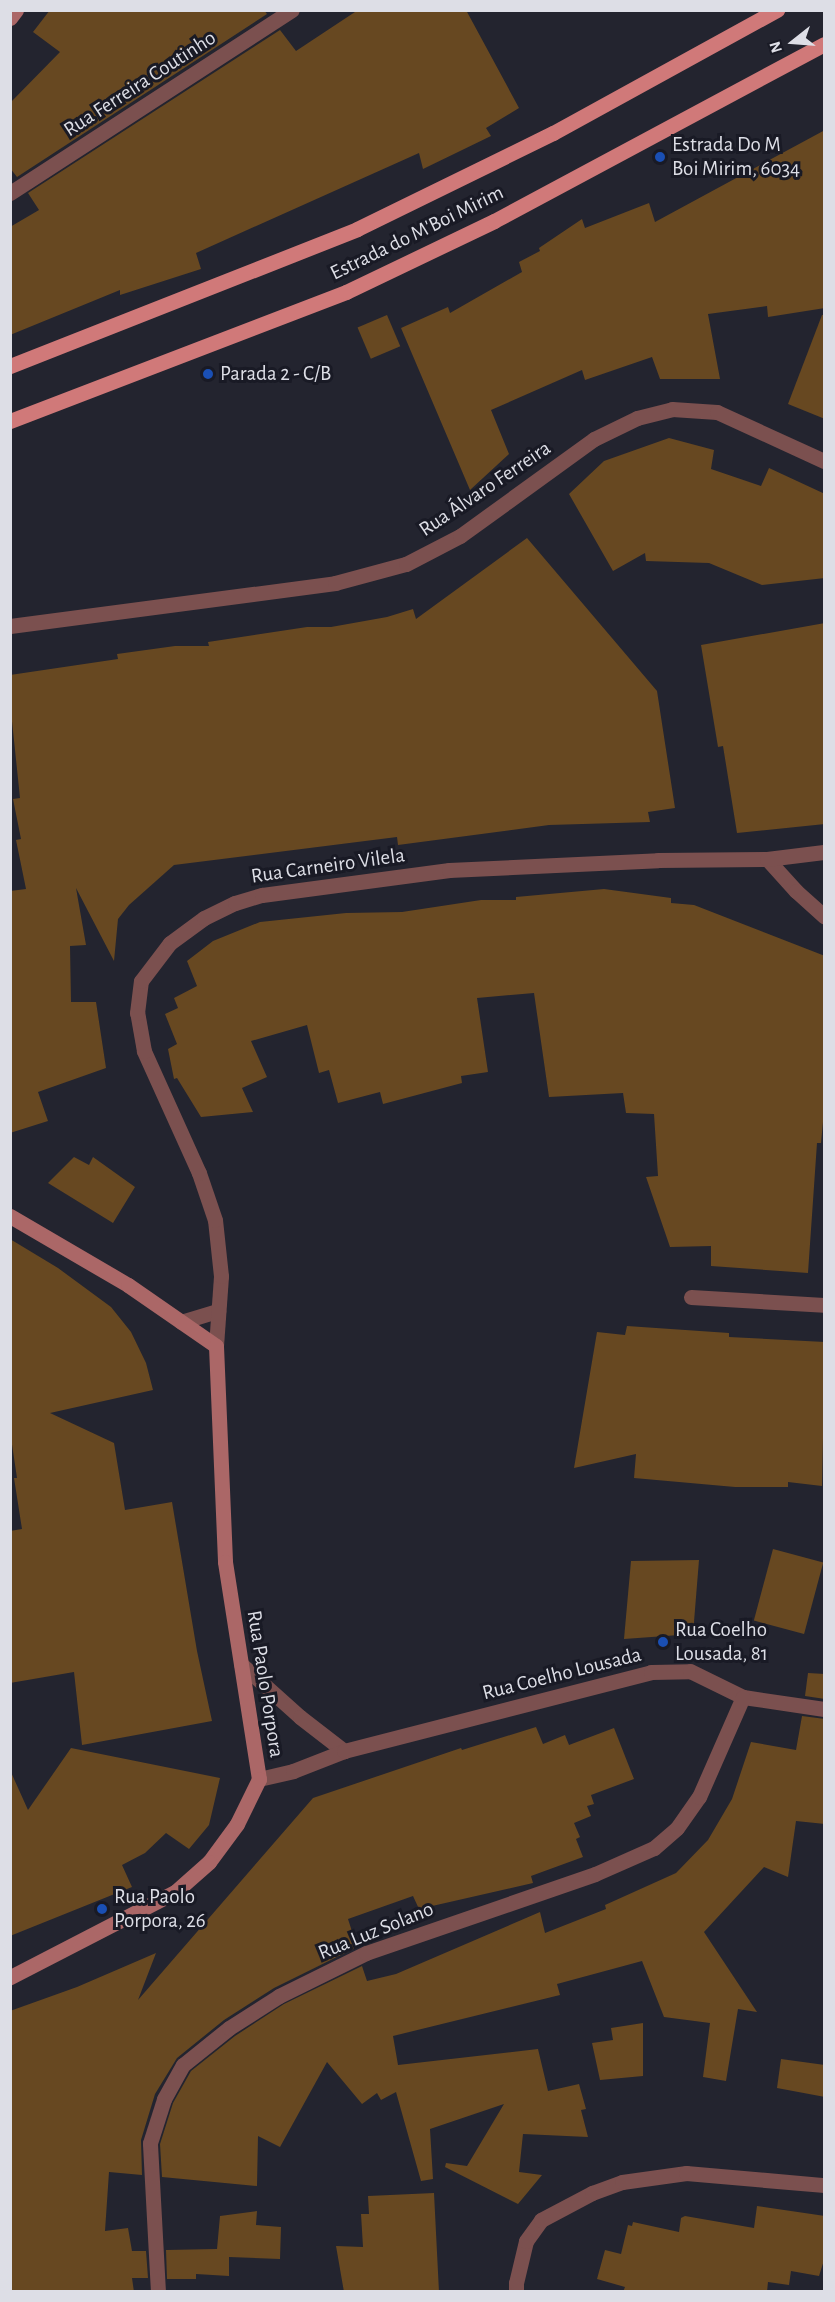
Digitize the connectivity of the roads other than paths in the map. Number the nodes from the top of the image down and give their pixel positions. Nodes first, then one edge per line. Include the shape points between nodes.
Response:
1 (16, 10) edge
2 (292, 10) edge
3 (777, 10) edge
4 (10, 18) edge
5 (825, 44) edge
6 (10, 192) edge
7 (10, 366) edge
8 (10, 421) edge
9 (825, 461) edge
10 (10, 626) edge
11 (825, 852) edge
12 (767, 859) junction
13 (825, 916) edge
14 (10, 1216) edge
15 (691, 1297) dead end
16 (825, 1305) edge
17 (218, 1311) junction
18 (181, 1322) junction
19 (216, 1346) junction
20 (241, 1665) junction
21 (743, 1696) junction
22 (825, 1709) edge
23 (344, 1751) junction
24 (259, 1779) junction
25 (10, 1977) edge
26 (825, 2185) edge
27 (158, 2292) edge
28 (516, 2292) edge

1 - 4 street
2 - 6 street, Rua Ferreira Coutinho
3 - 7 main road, Estrada do M'Boi Mirim via 553,134 357,229
5 - 8 main road, Estrada do M'Boi Mirim via 494,221 346,292
9 - 10 street, Rua Álvaro Ferreira via 717,412 672,409 637,418 594,440 460,536 406,564 335,583
11 - 12 street, Rua Carneiro Vilela
12 - 13 street
12 - 17 street, Rua Carneiro Vilela via 449,870 262,895 204,918 170,943 141,981 137,1013 144,1051 199,1173 215,1220 221,1276
14 - 18 street via 128,1285
15 - 16 street
17 - 18 street
17 - 19 street, Rua Carneiro Vilela
18 - 19 street
19 - 20 street, Rua Paolo Porpora via 225,1562
20 - 23 street
20 - 24 street, Rua Paolo Porpora
21 - 22 street, Rua Coelho Lousada
21 - 23 street, Rua Coelho Lousada via 690,1671 651,1672
21 - 27 street, Rua Luz Solano via 699,1797 677,1828 654,1848 595,1874 366,1953 269,2003 229,2028 183,2066 164,2099 150,2143
23 - 24 street, Rua Coelho Lousada via 293,1771
24 - 25 street, Rua Paolo Porpora via 237,1824 209,1862 175,1892
26 - 28 street via 686,2173 622,2182 542,2220 526,2241

